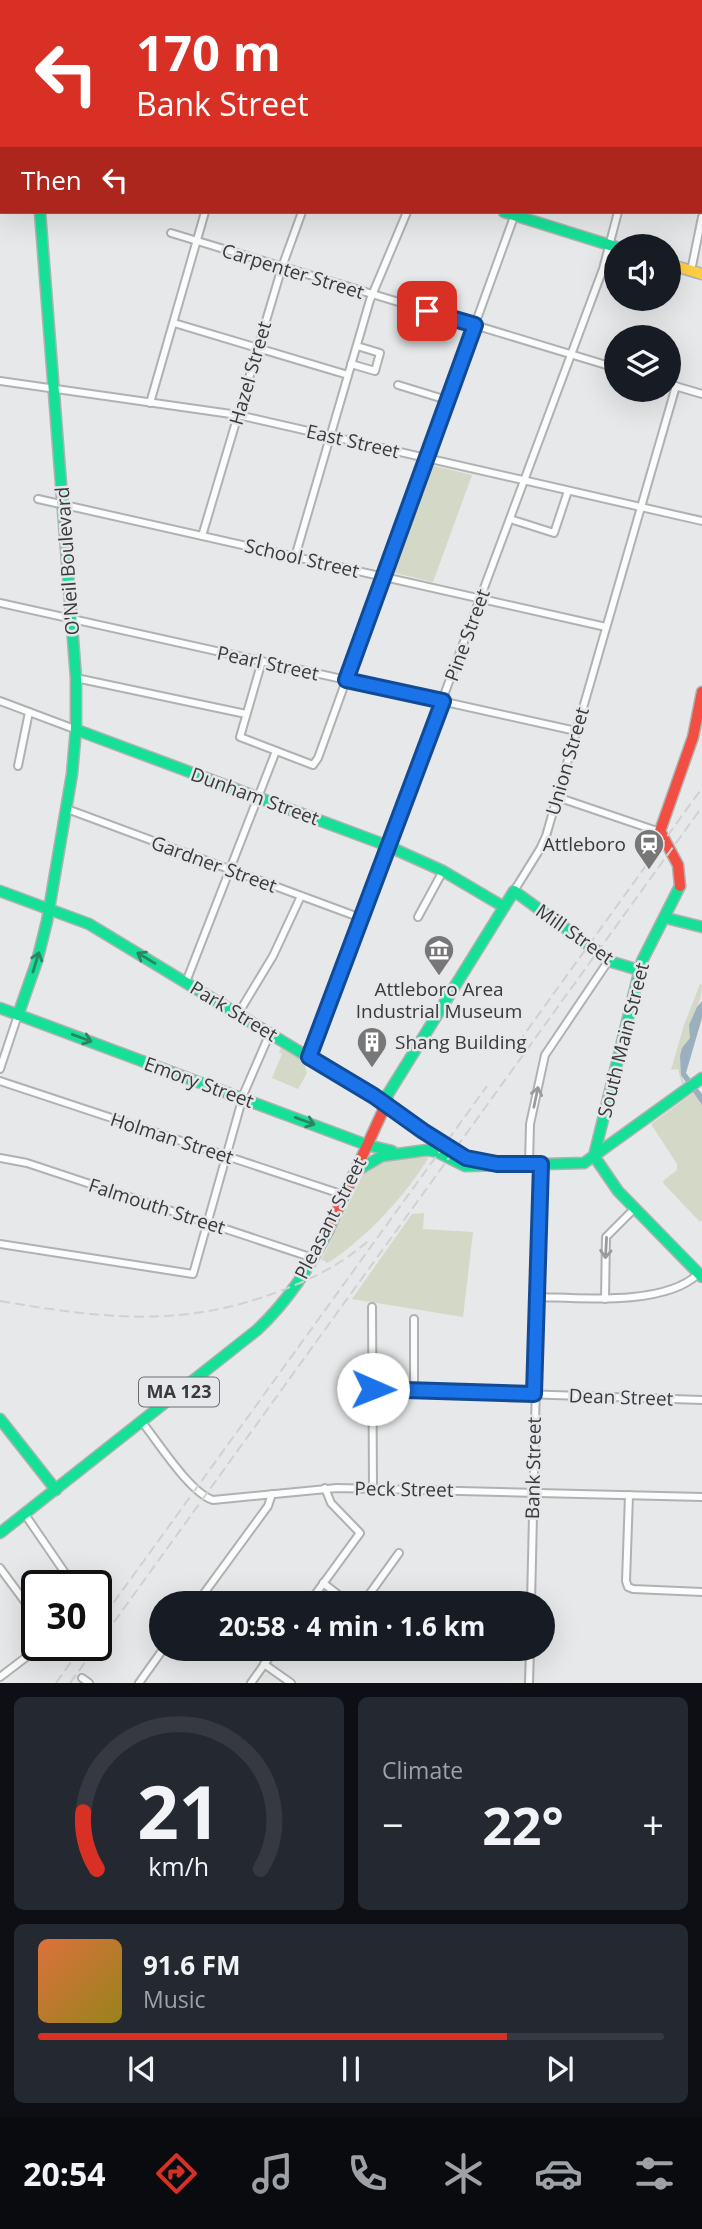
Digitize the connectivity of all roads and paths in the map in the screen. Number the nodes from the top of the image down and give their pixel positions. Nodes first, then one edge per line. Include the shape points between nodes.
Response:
1 (40, 214) edge
2 (204, 214) edge
3 (301, 214) edge
4 (406, 214) edge
5 (511, 214) edge
6 (514, 214) edge
7 (618, 214) edge
8 (702, 217) edge
9 (171, 233) dead end
10 (615, 234) edge
11 (197, 242) junction
12 (604, 244) edge
13 (282, 267) junction
14 (604, 270) edge
15 (696, 273) edge
16 (372, 294) junction
17 (174, 323) junction
18 (475, 325) junction
19 (356, 346) junction
20 (258, 348) junction
21 (571, 355) junction
22 (351, 364) junction
23 (604, 365) edge
24 (348, 375) junction
25 (0, 381) edge
26 (398, 385) dead end
27 (681, 388) edge
28 (53, 390) junction
29 (702, 394) edge
30 (447, 400) junction
31 (671, 402) edge
32 (150, 403) junction
33 (238, 415) junction
34 (330, 436) junction
35 (426, 459) junction
36 (524, 481) junction
37 (568, 491) junction
38 (38, 499) dead end
39 (62, 504) junction
40 (641, 507) junction
41 (510, 519) junction
42 (702, 521) edge
43 (202, 536) junction
44 (295, 557) junction
45 (383, 577) junction
46 (481, 599) junction
47 (0, 603) edge
48 (71, 619) junction
49 (606, 627) junction
50 (262, 662) junction
51 (76, 678) junction
52 (346, 680) junction
53 (702, 692) edge
54 (0, 701) edge
55 (443, 701) junction
56 (29, 712) junction
57 (246, 715) junction
58 (77, 730) junction
59 (576, 731) junction
60 (276, 751) junction
61 (18, 766) dead end
62 (258, 797) junction
63 (557, 797) junction
64 (67, 809) junction
65 (660, 832) junction
66 (388, 846) junction
67 (230, 870) junction
68 (443, 871) junction
69 (0, 891) edge
70 (514, 891) junction
71 (301, 896) junction
72 (504, 907) junction
73 (48, 908) junction
74 (418, 917) dead end
75 (361, 918) junction
76 (666, 918) junction
77 (702, 927) edge
78 (609, 960) junction
79 (639, 970) junction
80 (186, 982) junction
81 (0, 1008) edge
82 (238, 1014) junction
83 (18, 1015) junction
84 (270, 1033) junction
85 (309, 1057) junction
86 (0, 1069) edge
87 (0, 1081) edge
88 (695, 1083) edge
89 (243, 1098) junction
90 (386, 1104) junction
91 (415, 1125) junction
92 (367, 1144) junction
93 (413, 1151) junction
94 (400, 1152) junction
95 (226, 1156) junction
96 (594, 1156) junction
97 (0, 1158) edge
98 (497, 1164) junction
99 (529, 1164) junction
100 (541, 1164) junction
101 (354, 1175) junction
102 (344, 1195) junction
103 (634, 1209) junction
104 (207, 1223) junction
105 (0, 1244) edge
106 (313, 1258) junction
107 (700, 1276) edge
108 (537, 1297) junction
109 (605, 1299) junction
110 (372, 1307) dead end
111 (414, 1319) dead end
112 (373, 1389) junction
113 (414, 1390) junction
114 (534, 1394) junction
115 (702, 1400) edge
116 (0, 1419) edge
117 (142, 1421) junction
118 (325, 1488) junction
119 (373, 1488) junction
120 (55, 1490) junction
121 (532, 1493) junction
122 (272, 1494) junction
123 (629, 1495) junction
124 (702, 1497) edge
125 (24, 1514) junction
126 (0, 1533) edge
127 (399, 1553) dead end
128 (0, 1568) edge
129 (64, 1570) edge
130 (323, 1583) junction
131 (206, 1591) edge
132 (317, 1591) edge
133 (333, 1591) edge
134 (372, 1591) edge
135 (531, 1591) edge
136 (702, 1592) edge
137 (21, 1596) edge
138 (21, 1661) edge
139 (155, 1661) edge
140 (266, 1661) edge
141 (530, 1661) edge
142 (264, 1664) junction
143 (0, 1677) edge
144 (82, 1678) dead end
145 (89, 1683) edge
146 (139, 1683) edge
147 (251, 1683) edge
148 (291, 1683) edge
149 (530, 1683) edge

1 - 28 main road, O'Neil Boulevard
2 - 11 street
3 - 13 street, Hazel Street
4 - 16 street
5 - 18 street
6 - 12 main road
7 - 10 street, Pine Street
8 - 15 street
9 - 11 street, Carpenter Street
11 - 13 street, Carpenter Street
11 - 17 street
13 - 16 street, Carpenter Street
13 - 20 street, Hazel Street
14 - 21 street, Pine Street
16 - 18 street, Carpenter Street
16 - 19 street
17 - 20 street
17 - 32 street
18 - 21 street, Carpenter Street
18 - 30 street
19 - 22 street
19 - 22 street via 380,353 374,371
20 - 24 street
20 - 33 street, Hazel Street
21 - 23 street, Carpenter Street
21 - 36 street, Pine Street
22 - 24 street
24 - 34 street
25 - 28 street, East Street
26 - 30 street
27 - 29 street
28 - 32 street, East Street
28 - 39 main road, O'Neil Boulevard
30 - 35 street
31 - 40 street, Union Street
32 - 33 street, East Street
33 - 34 street, East Street
33 - 43 street, Hazel Street
34 - 35 street, East Street
34 - 44 street
35 - 36 street, East Street
35 - 45 street
36 - 37 street, East Street
36 - 41 street, Pine Street
37 - 40 street, East Street
37 - 41 street via 554,533
38 - 39 street, School Street
39 - 43 street, School Street
39 - 48 main road, O'Neil Boulevard
40 - 42 street, East Street
40 - 49 street, Union Street
41 - 46 street, Pine Street
43 - 44 street, School Street
44 - 45 street, School Street
45 - 46 street, School Street
45 - 52 street
46 - 49 street, School Street
46 - 55 street, Pine Street
47 - 48 street, Pearl Street
48 - 50 street, Pearl Street
48 - 51 main road, O'Neil Boulevard
49 - 59 street, Union Street
50 - 52 street, Pearl Street
50 - 57 street
51 - 57 street
51 - 58 main road, O'Neil Boulevard
52 - 55 street, Pearl Street
52 - 60 street via 313,765
53 - 65 main road via 692,740
54 - 56 street, Dunham Street
55 - 59 street, Pearl Street
55 - 66 street, Pine Street
56 - 58 street, Dunham Street
56 - 61 street
57 - 60 street via 240,737
58 - 62 main road, Dunham Street
58 - 64 main road, O'Neil Boulevard
59 - 63 street, Union Street
60 - 62 street
62 - 66 main road, Dunham Street
62 - 67 street
63 - 65 street
63 - 70 street, Union Street via 543,843
64 - 67 street, Gardner Street
64 - 73 main road, O'Neil Boulevard
65 - 76 main road, South Main Street via 681,876 679,894
66 - 68 main road, Dunham Street
66 - 75 street, Pine Street
67 - 71 street, Gardner Street
67 - 80 street
68 - 72 main road, Dunham Street
68 - 74 street
69 - 73 main road, Park Street
70 - 72 main road, Union Street
70 - 78 main road, Mill Street
71 - 75 street, Gardner Street
71 - 82 street via 274,956
72 - 90 main road, Union Street
80 -> 73 main road, Park Street via 89,924
83 -> 73 main road, O'Neil Boulevard via 40,951
75 - 85 street, Pine Street
76 - 77 main road
76 - 79 main road, South Main Street
78 - 79 main road, Mill Street
99 -> 78 street via 530,1127 545,1055
79 - 96 main road, South Main Street
80 - 82 main road, Park Street
81 - 83 main road, Emory Street
82 - 84 main road, Park Street
83 - 86 street
83 -> 89 main road, Emory Street
84 - 85 main road, Park Street
84 - 89 street
85 - 90 main road, Park Street
87 - 95 street, Holman Street
88 - 96 main road, MA 123
89 -> 92 main road, Emory Street
89 - 95 street
90 - 91 main road, Park Street / MA 123
90 - 92 main road, Pleasant Street / MA 123
91 - 93 main road via 419,1140
91 - 98 main road, Park Street / MA 123 via 466,1158
92 - 94 main road, Emory Street
92 - 101 main road, Pleasant Street / MA 123
93 - 94 main road, Park Street / MA 123
93 - 98 main road, Park Street / MA 123 via 435,1150 464,1166
94 - 101 main road, MA 123 via 372,1158
95 - 102 street, Holman Street
95 - 104 street
96 - 100 main road, Park Street / MA 123 via 583,1164
96 - 103 main road
97 - 104 street, Falmouth Street
98 - 99 main road, Park Street / MA 123
99 - 100 main road, Park Street / MA 123
100 - 108 street, Bank Street
101 - 102 main road, Pleasant Street / MA 123
102 - 106 main road, Pleasant Street / MA 123
103 - 107 main road
103 -> 109 street via 606,1237
104 - 105 street via 192,1275
104 - 106 street, Falmouth Street
106 - 117 main road, Pleasant Street / MA 123 via 268,1320
107 - 109 street via 676,1289
108 - 109 street
108 - 114 street, Bank Street
110 - 112 street
111 - 113 street
112 - 113 street, Dean Street
112 - 119 street
113 - 114 street, Dean Street
114 - 115 street, Dean Street
114 - 121 street, Bank Street
116 - 120 main road
117 - 120 main road, Pleasant Street / MA 123
117 - 122 street, Peck Street via 191,1485 208,1499
118 - 119 street, Peck Street
118 - 122 street, Peck Street
118 - 130 street via 328,1499 360,1533
119 - 121 street, Peck Street
120 - 125 main road, Pleasant Street / MA 123
121 - 123 street, Peck Street
121 - 135 street, Bank Street
122 - 131 street
123 - 124 street, Peck Street
123 - 136 street via 626,1581 630,1588
125 - 126 main road, Pleasant Street / MA 123
125 - 129 street
127 - 134 street
128 - 137 street
130 - 132 street
130 - 133 street
138 - 143 street
139 - 146 street
140 - 142 street
141 - 149 street
142 - 147 street
142 - 148 street
144 - 145 street

